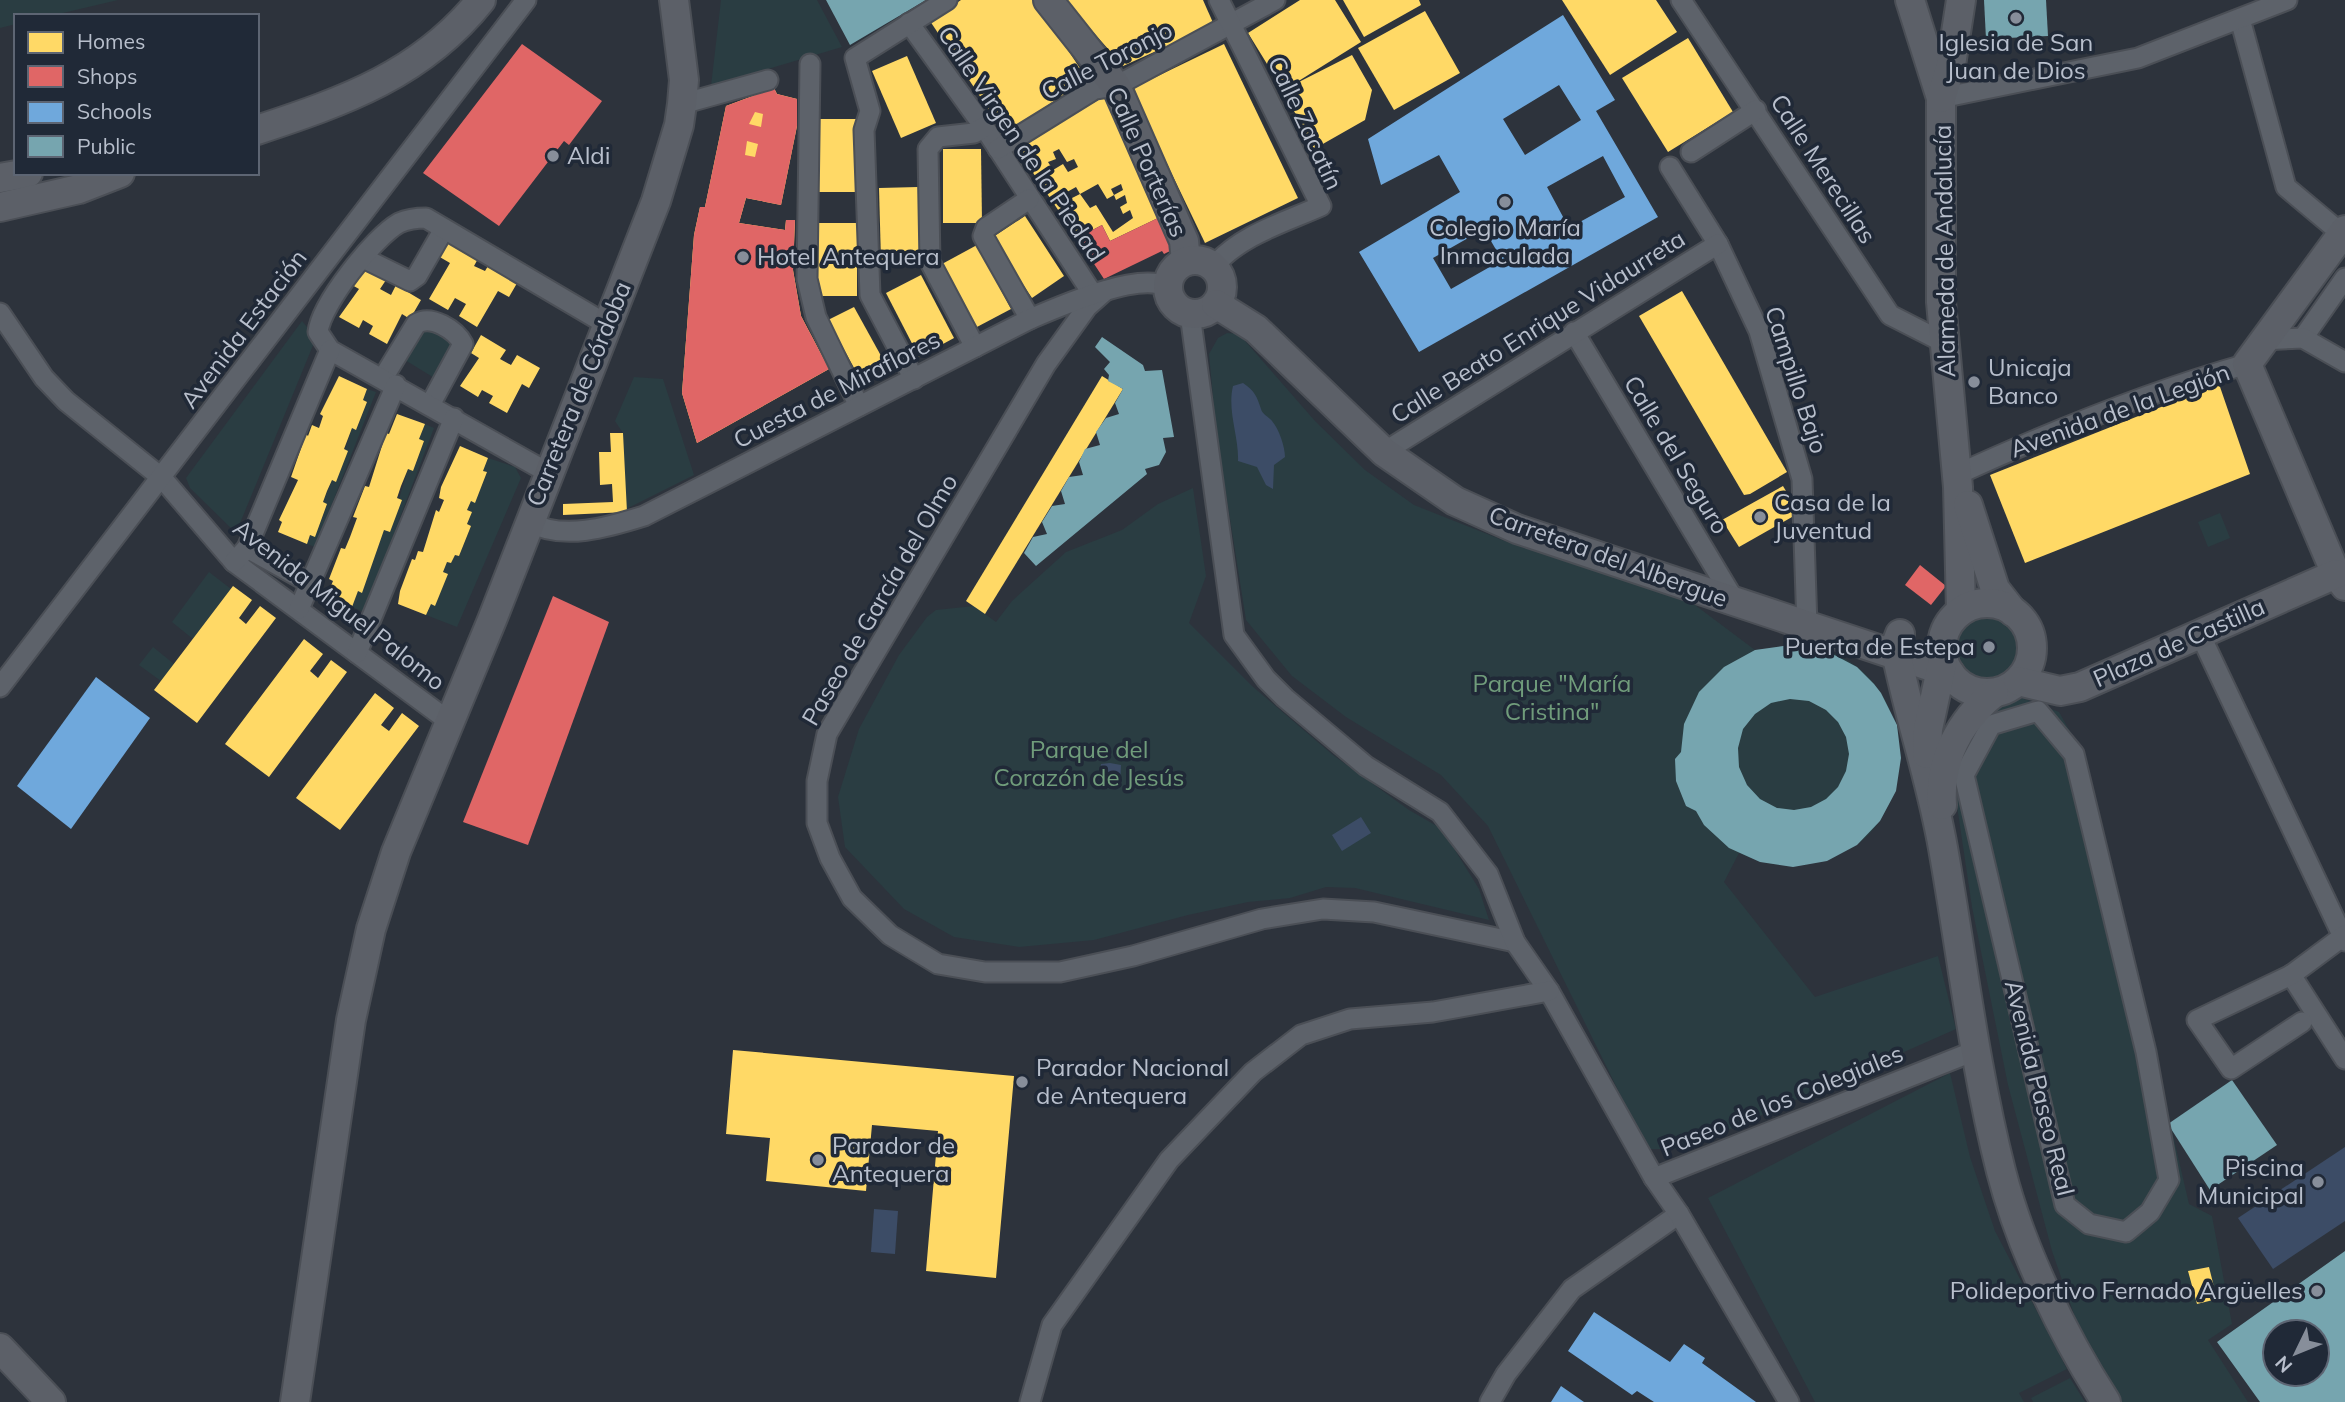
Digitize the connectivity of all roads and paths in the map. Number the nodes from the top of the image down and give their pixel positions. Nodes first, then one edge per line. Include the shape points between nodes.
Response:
1 (481, 0) edge
2 (526, 0) edge
3 (674, 0) edge
4 (947, 0) edge
5 (1048, 0) edge
6 (1219, 0) edge
7 (1275, 0) edge
8 (1681, 0) edge
9 (1910, 0) edge
10 (1961, 0) edge
11 (2287, 0) edge
12 (2240, 19) junction
13 (909, 23) junction
14 (1231, 25) junction
15 (810, 64) dead end
16 (768, 80) dead end
17 (1116, 86) junction
18 (1941, 97) junction
19 (682, 104) junction
20 (1756, 110) junction
21 (984, 127) junction
22 (259, 129) edge
23 (998, 149) junction
24 (1691, 152) dead end
25 (1670, 167) dead end
26 (115, 175) edge
27 (1029, 199) junction
28 (0, 208) edge
29 (444, 229) junction
30 (2344, 232) edge
31 (1718, 243) junction
32 (363, 258) junction
33 (1199, 264) junction
34 (1167, 287) junction
35 (2342, 290) edge
36 (1098, 292) junction
37 (1216, 304) junction
38 (0, 313) edge
39 (1190, 314) junction
40 (1030, 319) junction
41 (606, 324) junction
42 (1574, 332) junction
43 (2304, 338) junction
44 (2262, 340) junction
45 (1943, 342) junction
46 (975, 347) junction
47 (330, 350) junction
48 (2345, 362) edge
49 (2247, 364) junction
50 (914, 379) junction
51 (390, 382) junction
52 (430, 405) junction
53 (859, 406) junction
54 (454, 418) junction
55 (1384, 452) junction
56 (547, 472) junction
57 (162, 478) junction
58 (1957, 481) junction
59 (529, 522) junction
60 (240, 555) junction
61 (2340, 580) edge
62 (310, 583) junction
63 (1736, 603) junction
64 (299, 609) junction
65 (2013, 612) junction
66 (1959, 613) junction
67 (1807, 626) junction
68 (2199, 632) junction
69 (1844, 639) junction
70 (1898, 645) junction
71 (357, 653) junction
72 (1945, 668) junction
73 (0, 687) edge
74 (2006, 687) junction
75 (1903, 690) junction
76 (450, 722) junction
77 (1929, 724) junction
78 (1962, 726) junction
79 (2074, 754) joint
80 (1930, 786) junction
81 (1943, 846) junction
82 (2344, 938) edge
83 (1514, 942) junction
84 (2291, 975) junction
85 (1549, 991) junction
86 (2302, 1022) dead end
87 (1977, 1050) junction
88 (2345, 1059) edge
89 (1654, 1178) junction
90 (1679, 1214) junction
91 (0, 1348) edge
92 (51, 1402) edge
93 (295, 1402) edge
94 (1030, 1402) edge
95 (1490, 1402) edge
96 (1789, 1402) edge
97 (2106, 1402) edge

1 - 22 street via 457,30 391,78
2 - 57 street, Avenida Estación
3 - 19 street, Carretera de Córdoba via 684,80
4 - 13 street
5 - 17 street, Calle Porterías
6 - 14 street
7 - 14 street, Calle Toronjo
8 - 20 street, Calle Merecillas
9 - 18 street
10 - 18 street
11 - 12 street
12 - 18 street via 2138,58
12 - 30 street via 2286,187
13 - 21 street, Calle Virgen de la Piedad
13 - 50 street via 855,58 870,111 864,130 870,295
14 - 17 street, Calle Toronjo
14 - 33 street, Calle Zacatín via 1321,206
15 - 53 street via 807,279 816,317
16 - 19 street
17 - 23 street, Calle Toronjo via 1095,89
17 - 33 street, Calle Porterías via 1184,241
18 - 45 street, Alameda de Andalucía
19 - 41 street, Carretera de Córdoba via 656,201
20 - 24 street
20 - 45 street, Calle Merecillas via 1890,315
21 - 23 street, Calle Virgen de la Piedad
21 - 46 street via 974,133 938,137 928,147 930,262
23 - 27 street, Calle Virgen de la Piedad
25 - 31 street, Campillo Bajo
26 - 28 street via 79,189
27 - 36 street, Calle Virgen de la Piedad
27 - 40 street via 986,228 983,236
29 - 32 street via 426,218 411,218 397,224
29 - 32 street via 410,281
29 - 41 street
30 - 44 street, Avenida de la Legión
31 - 42 street, Calle Beato Enrique Vidaurreta
31 - 67 street, Campillo Bajo via 1759,331 1802,479
32 - 47 street via 341,282 318,324 321,339
33 - 34 street via 1171,274
33 - 37 street via 1222,285
34 - 36 street, Cuesta de Miraflores via 1157,283
34 - 39 street via 1175,304
35 - 43 street
36 - 40 street, Cuesta de Miraflores
36 - 83 street, Paseo de García del Olmo via 1046,363 827,734 817,781 817,823 852,898 890,935 938,964 985,972 1060,972 1262,919 1323,909 1374,912
37 - 39 street via 1200,315
37 - 55 street, Carretera del Albergue via 1256,330
38 - 57 street, Avenida Miguel Palomo via 51,385
39 - 83 street via 1234,635 1285,698 1366,766 1440,812 1488,874
40 - 46 street, Cuesta de Miraflores
41 - 56 street, Carretera de Córdoba
42 - 55 street, Calle Beato Enrique Vidaurreta
42 - 63 street, Calle del Seguro
43 - 44 street
43 - 48 street
44 - 49 street, Avenida de la Legión
45 - 58 street, Alameda de Andalucía
46 - 50 street, Cuesta de Miraflores
47 - 51 street
47 - 60 street
49 - 58 street, Avenida de la Legión via 2186,381 2009,451
49 - 61 street
50 - 53 street, Cuesta de Miraflores
51 - 52 street
51 - 52 street via 416,324 432,320 463,344
51 - 62 street
52 - 54 street
53 - 59 street, Cuesta de Miraflores via 644,516 613,526 553,532
54 - 56 street
54 - 71 street
55 - 63 street, Carretera del Albergue via 1455,501 1517,529
56 - 59 street, Carretera de Córdoba
57 - 60 street, Avenida Miguel Palomo
57 - 73 street, Avenida Estación
58 - 65 street, Alameda de Andalucía via 1995,589
58 - 66 street, Alameda de Andalucía
59 - 76 street, Carretera de Córdoba
60 - 62 street
60 - 64 street, Avenida Miguel Palomo
61 - 68 street, Plaza de Castilla
62 - 64 street
63 - 67 street, Carretera del Albergue
64 - 71 street, Avenida Miguel Palomo
65 - 66 street via 1984,603
65 - 74 street via 2023,621 2032,645 2026,671
66 - 70 street
66 - 72 street via 1944,635
67 - 69 street, Carretera del Albergue
68 - 74 street, Plaza de Castilla via 2080,687 2060,691
68 - 82 street
69 - 70 street, Carretera del Albergue
69 - 75 street, Carretera del Albergue via 1878,662
70 - 72 street, Carretera del Albergue
70 - 75 street, Avenida Paseo Real
71 - 76 street, Avenida Miguel Palomo
72 - 74 street via 1971,690
72 - 77 street, Avenida Paseo Real
74 - 78 street, Avenida Paseo Real via 1972,712
75 - 80 street, Avenida Paseo Real
76 - 93 street, Carretera de Córdoba via 396,852 360,972
77 - 78 street via 1942,733
77 - 80 street, Avenida Paseo Real
78 - 81 street, Avenida Paseo Real via 1942,781
79 - 79 street, Avenida Paseo Real via 2146,1052 2169,1180 2150,1212 2126,1232 2089,1224 2065,1205 1964,775 1992,725 2038,711
80 - 81 street, Avenida Paseo Real
81 - 87 street, Avenida Paseo Real
82 - 84 street
83 - 85 street
84 - 86 street via 2197,1020 2231,1069
84 - 88 street
85 - 89 street
85 - 94 street via 1433,1012 1350,1018 1301,1035 1253,1072 1169,1160 1052,1325
87 - 89 street, Paseo de los Colegiales
87 - 97 street, Avenida Paseo Real via 2001,1172 2038,1272 2078,1358
89 - 90 street, Paseo de los Colegiales
90 - 95 street via 1572,1289
90 - 96 street, Paseo de los Colegiales
91 - 92 street

